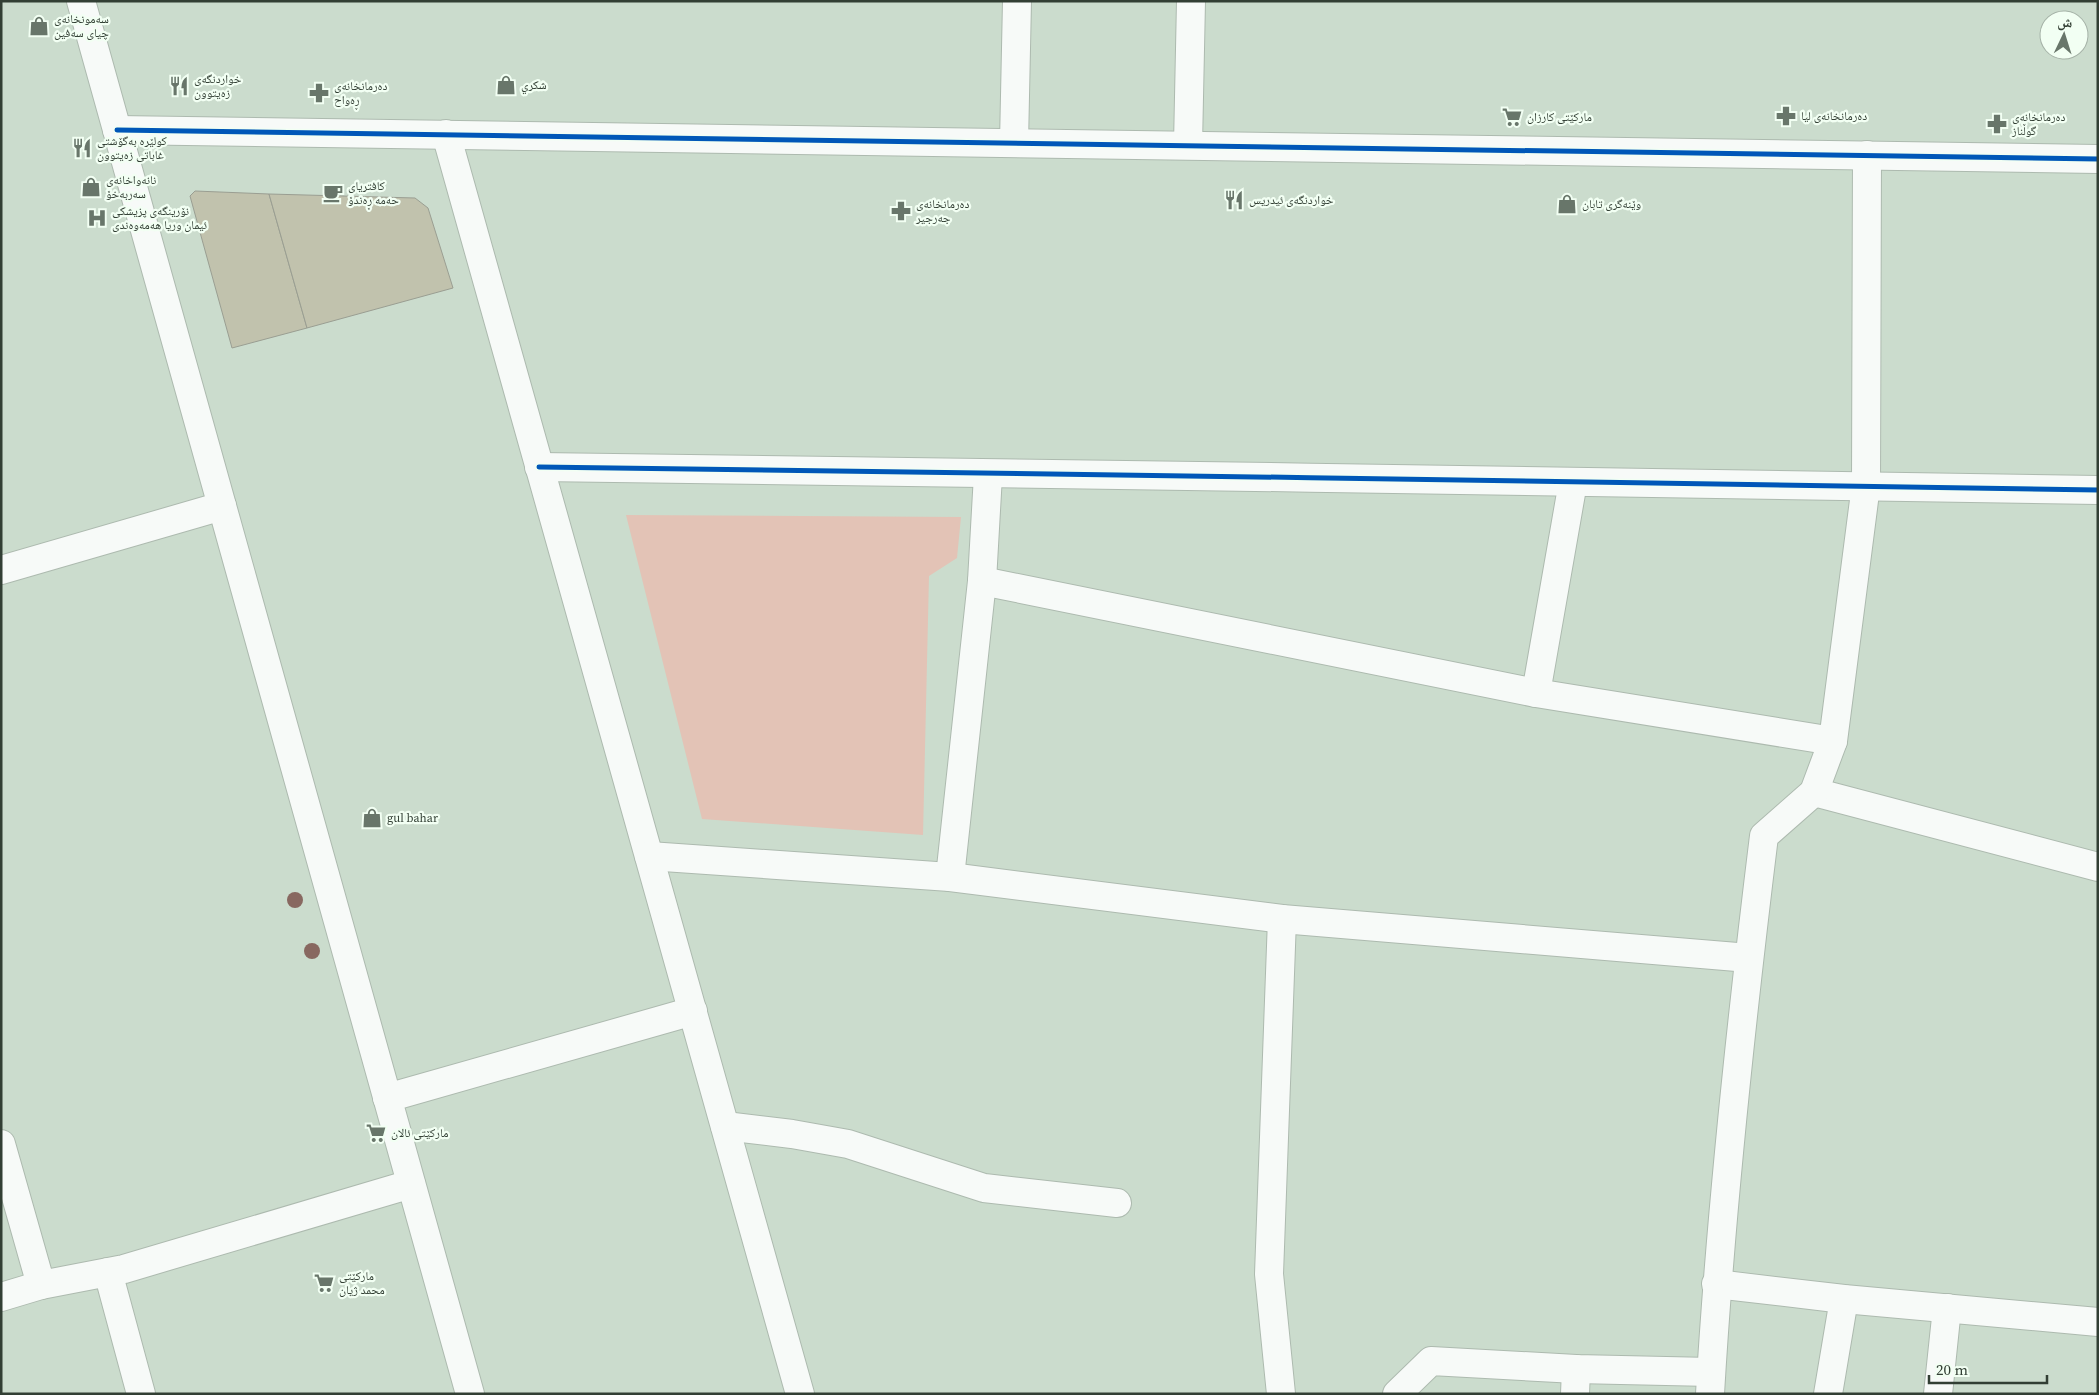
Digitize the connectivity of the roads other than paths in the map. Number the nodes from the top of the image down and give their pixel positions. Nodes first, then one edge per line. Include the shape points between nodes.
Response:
1 (81, 1) edge
2 (1016, 1) edge
3 (1191, 1) edge
4 (117, 130) junction
5 (446, 134) junction
6 (1014, 143) junction
7 (1188, 145) junction
8 (1867, 155) junction
9 (2098, 159) edge
10 (540, 467) junction
11 (988, 475) junction
12 (1573, 482) junction
13 (1866, 485) junction
14 (2098, 490) edge
15 (222, 506) junction
16 (1, 570) edge
17 (982, 581) junction
18 (1536, 693) junction
19 (1833, 741) junction
20 (1814, 792) junction
21 (649, 856) junction
22 (2098, 867) edge
23 (950, 877) junction
24 (1282, 919) junction
25 (1749, 958) junction
26 (693, 1012) junction
27 (387, 1098) junction
28 (725, 1126) junction
29 (1, 1144) edge
30 (411, 1184) junction
31 (1117, 1203) dead end
32 (108, 1272) junction
33 (1716, 1284) junction
34 (41, 1285) junction
35 (1, 1297) edge
36 (1844, 1299) junction
37 (1947, 1308) junction
38 (2098, 1322) edge
39 (1576, 1381) edge
40 (1711, 1383) edge
41 (141, 1394) edge
42 (470, 1394) edge
43 (800, 1394) edge
44 (1281, 1394) edge
45 (1397, 1394) edge
46 (1828, 1394) edge
47 (1938, 1394) edge

1 - 4 street
2 - 6 street
3 - 7 street
4 - 5 street
4 - 15 street
5 - 6 street
5 - 10 street
6 - 7 street
7 - 8 street
8 - 9 street
8 - 13 street
10 - 11 street
10 - 21 street
11 - 12 street
11 - 17 street
12 - 13 street
12 - 18 street
13 - 14 street
13 - 19 street
15 - 16 street
15 - 27 street
17 - 18 street
17 - 23 street
18 - 19 street
19 - 20 street
20 - 22 street
20 - 25 street via 1764,836
21 - 23 street
21 - 26 street
23 - 24 street
24 - 25 street
24 - 44 street via 1269,1274
25 - 33 street
26 - 27 street
26 - 28 street
27 - 30 street
28 - 31 street via 848,1144 984,1188
28 - 43 street
29 - 34 street
30 - 32 street
30 - 42 street
32 - 34 street
32 - 41 street
33 - 36 street
33 - 40 street
34 - 35 street
36 - 37 street
36 - 46 street
37 - 38 street
37 - 47 street
39 - 40 street
39 - 45 street via 1430,1361

